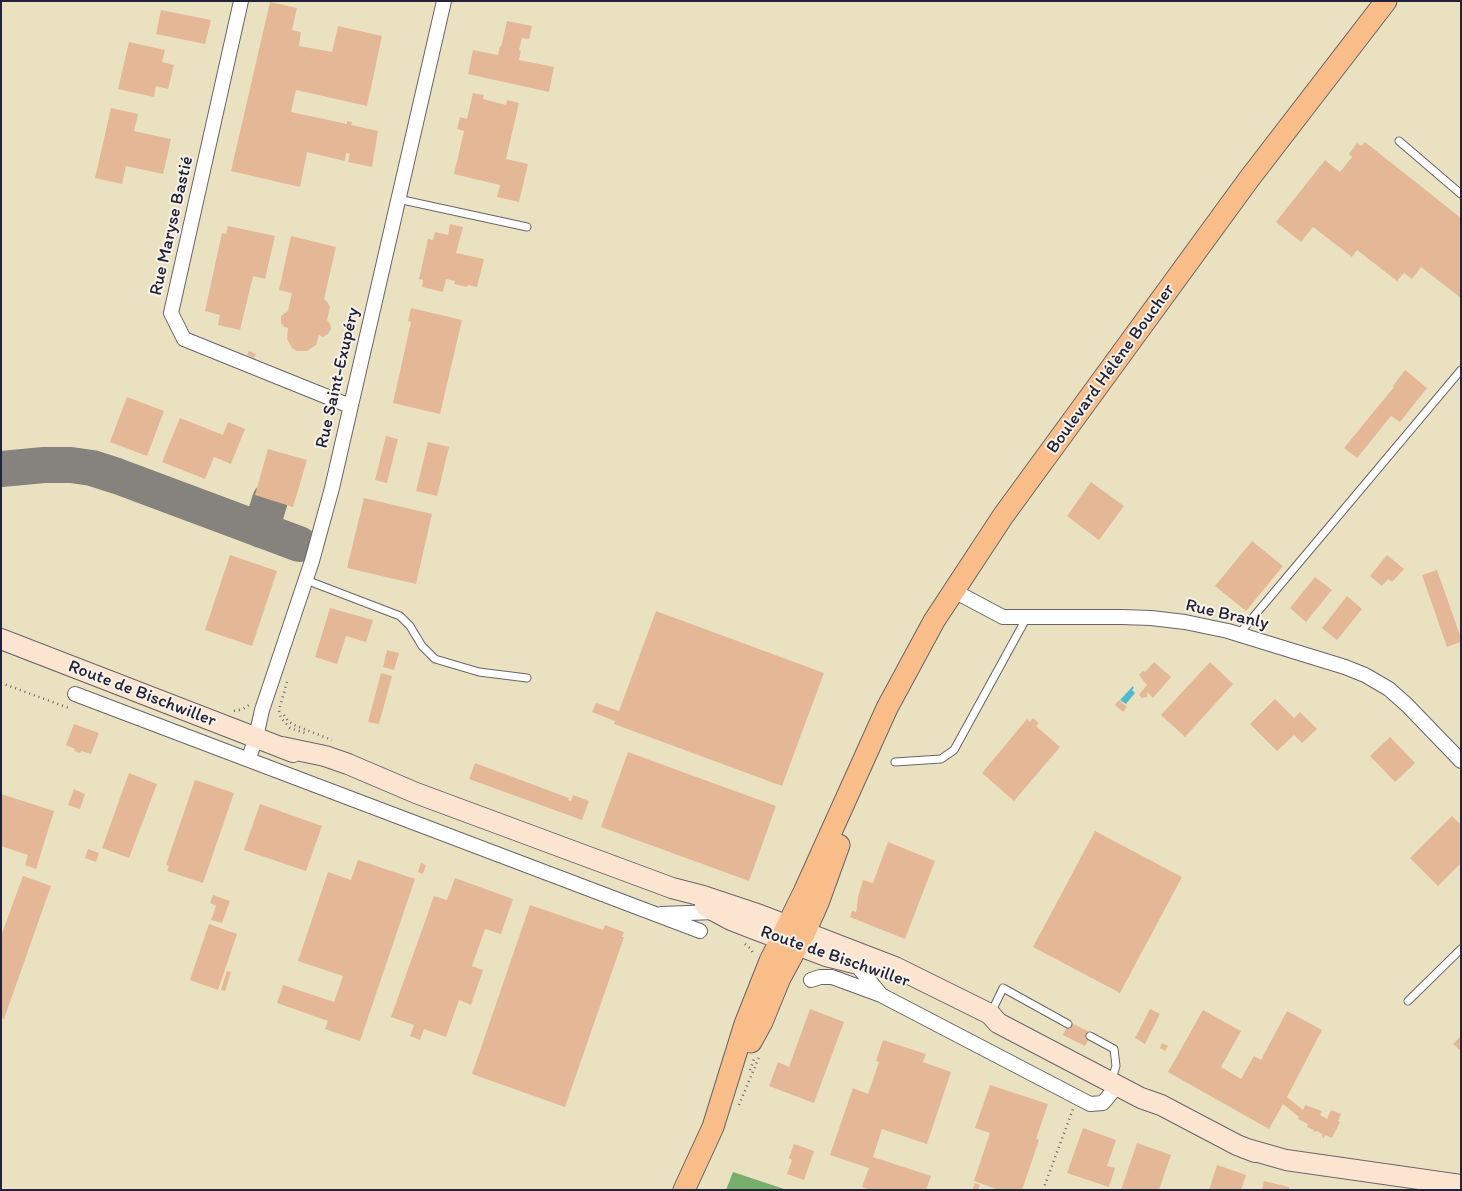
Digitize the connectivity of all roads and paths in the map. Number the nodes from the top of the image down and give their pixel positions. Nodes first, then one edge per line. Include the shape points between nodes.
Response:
1 (242, 1) edge
2 (444, 1) edge
3 (1386, 1) edge
4 (1399, 141) dead end
5 (1461, 194) edge
6 (398, 199) junction
7 (528, 227) dead end
8 (1461, 370) edge
9 (350, 406) junction
10 (306, 580) junction
11 (954, 591) junction
12 (1027, 617) junction
13 (1239, 634) junction
14 (1, 640) edge
15 (527, 678) dead end
16 (1, 683) edge
17 (75, 694) joint
18 (284, 715) dead end
19 (256, 737) junction
20 (333, 746) dead end
21 (249, 758) junction
22 (1461, 761) edge
23 (895, 762) dead end
24 (672, 888) junction
25 (717, 912) junction
26 (658, 914) junction
27 (700, 931) dead end
28 (793, 936) junction
29 (1461, 949) edge
30 (855, 963) junction
31 (811, 980) dead end
32 (881, 996) junction
33 (1408, 1001) dead end
34 (993, 1020) junction
35 (1068, 1024) dead end
36 (1090, 1036) dead end
37 (762, 1049) dead end
38 (1114, 1084) junction
39 (1086, 1102) junction
40 (737, 1111) dead end
41 (1461, 1185) edge
42 (684, 1190) edge
43 (1042, 1190) edge

1 - 9 street, Rue Maryse Bastié via 171,313 184,339
2 - 6 street, Rue Saint-Exupéry
3 - 11 main road, Boulevard Hélène Boucher via 1238,195 1003,516
4 - 5 lane
6 - 7 lane
6 - 9 street, Rue Saint-Exupéry
8 - 13 lane
9 - 10 street, Rue Saint-Exupéry via 332,488
10 - 15 lane via 400,616 435,659 479,672
10 - 19 street, Rue Saint-Exupéry
11 - 12 street, Rue Branly via 1003,617
11 - 28 main road, Boulevard Hélène Boucher via 887,708
12 - 13 street, Rue Branly via 1151,618
12 - 23 lane via 954,750 941,758
13 - 22 street, Rue Branly via 1365,675 1389,689
14 - 19 street, Route de Bischwiller
16 - 17 path via 69,708
17 - 21 street
18 - 20 path via 294,725 335,740
19 - 21 street, Rue Saint-Exupéry
19 - 24 street, Route de Bischwiller via 282,747 329,757 416,793
21 - 26 street
24 - 25 street, Route de Bischwiller
24 - 28 street, Route de Bischwiller via 702,896
25 - 26 street
25 - 28 street, Route de Bischwiller via 731,920
26 - 27 street
28 - 30 street, Route de Bischwiller via 826,956
28 - 34 street, Route de Bischwiller via 895,967
28 - 42 main road, Boulevard Hélène Boucher via 762,1022 733,1071
29 - 33 lane
30 - 32 street
30 - 34 street, Route de Bischwiller via 897,976
31 - 32 street, Route de Bischwiller via 832,977
32 - 39 street, Route de Bischwiller
34 - 35 lane via 1003,988
34 - 38 street, Route de Bischwiller
36 - 38 lane via 1114,1049
37 - 40 path
38 - 39 street via 1103,1103
38 - 41 street, Route de Bischwiller via 1172,1119 1256,1152 1309,1164
39 - 43 path via 1074,1106

